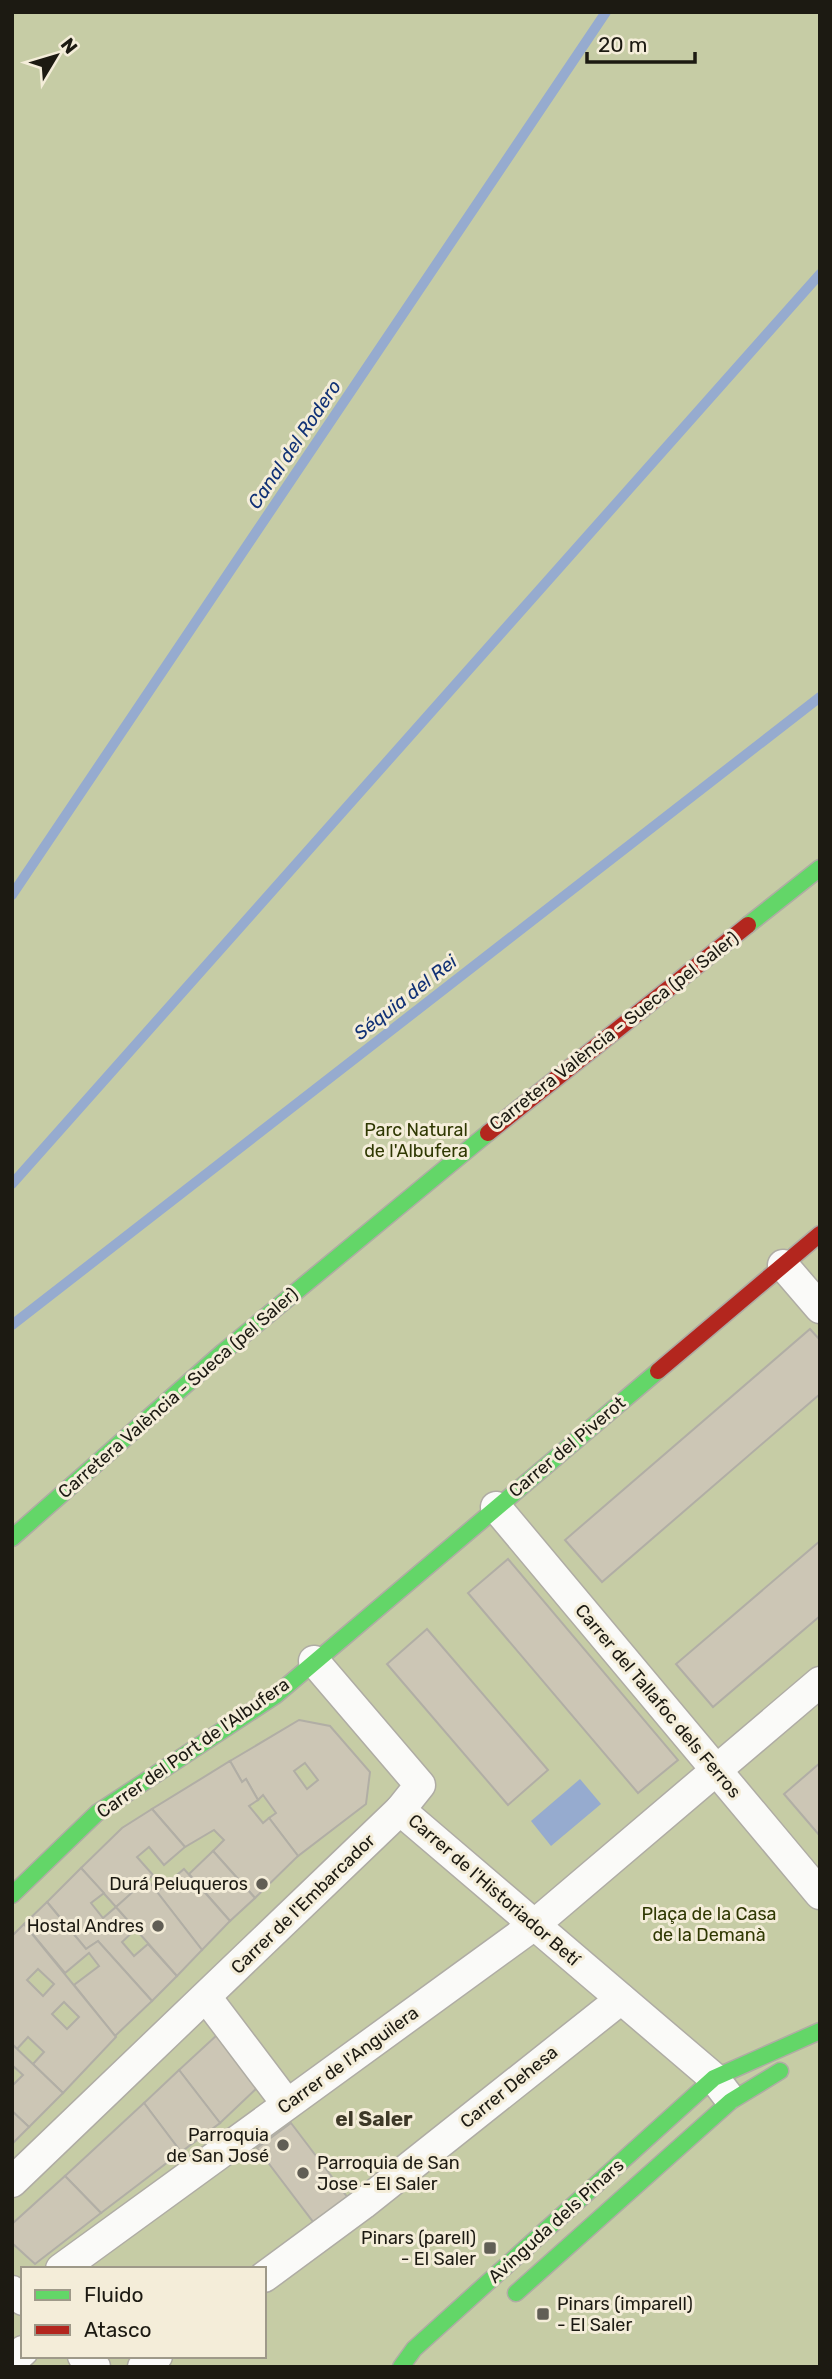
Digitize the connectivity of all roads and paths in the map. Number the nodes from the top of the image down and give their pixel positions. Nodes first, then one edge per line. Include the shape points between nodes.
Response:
1 (820, 868) edge
2 (409, 1196) junction
3 (820, 1234) edge
4 (783, 1265) junction
5 (820, 1308) edge
6 (233, 1322) dead end
7 (496, 1507) junction
8 (12, 1538) edge
9 (314, 1661) junction
10 (820, 1682) edge
11 (716, 1770) junction
12 (400, 1810) junction
13 (820, 1894) edge
14 (12, 1895) edge
15 (534, 1925) junction
16 (206, 1997) junction
17 (621, 1999) junction
18 (820, 2031) edge
19 (820, 2046) edge
20 (723, 2090) junction
21 (287, 2104) junction
22 (12, 2182) edge
23 (64, 2267) edge
24 (266, 2276) edge
25 (500, 2307) dead end
26 (401, 2367) edge

1 - 2 street, Carretera València - Sueca (pel Saler)
2 - 6 street, Carretera València - Sueca (pel Saler)
2 - 8 street, Carretera València - Sueca (pel Saler)
3 - 4 street, Carrer del Piverot
4 - 5 street
4 - 7 street, Carrer del Piverot
7 - 9 street, Carrer del Piverot
7 - 11 street, Carrer del Tallafoc dels Ferros
9 - 12 street, Carrer de l'Historiador Betí via 420,1785
9 - 14 street, Carrer del Port de l'Albufera via 276,1695 97,1813
10 - 11 street, Carrer de l'Anguilera
11 - 13 street, Carrer del Tallafoc dels Ferros
11 - 15 street, Carrer de l'Anguilera
12 - 15 street, Carrer de l'Historiador Betí
12 - 16 street, Carrer de l'Embarcador
15 - 17 street, Carrer de l'Historiador Betí
15 - 21 street, Carrer de l'Anguilera
16 - 21 street
16 - 22 street, Carrer de l'Embarcador
17 - 20 street, Carrer de l'Historiador Betí
17 - 24 street, Carrer Dehesa
18 - 20 street
19 - 20 street
20 - 25 street, Avinguda dels Pinars
20 - 26 street, Avinguda dels Pinars via 414,2349
21 - 23 street, Carrer de l'Anguilera

